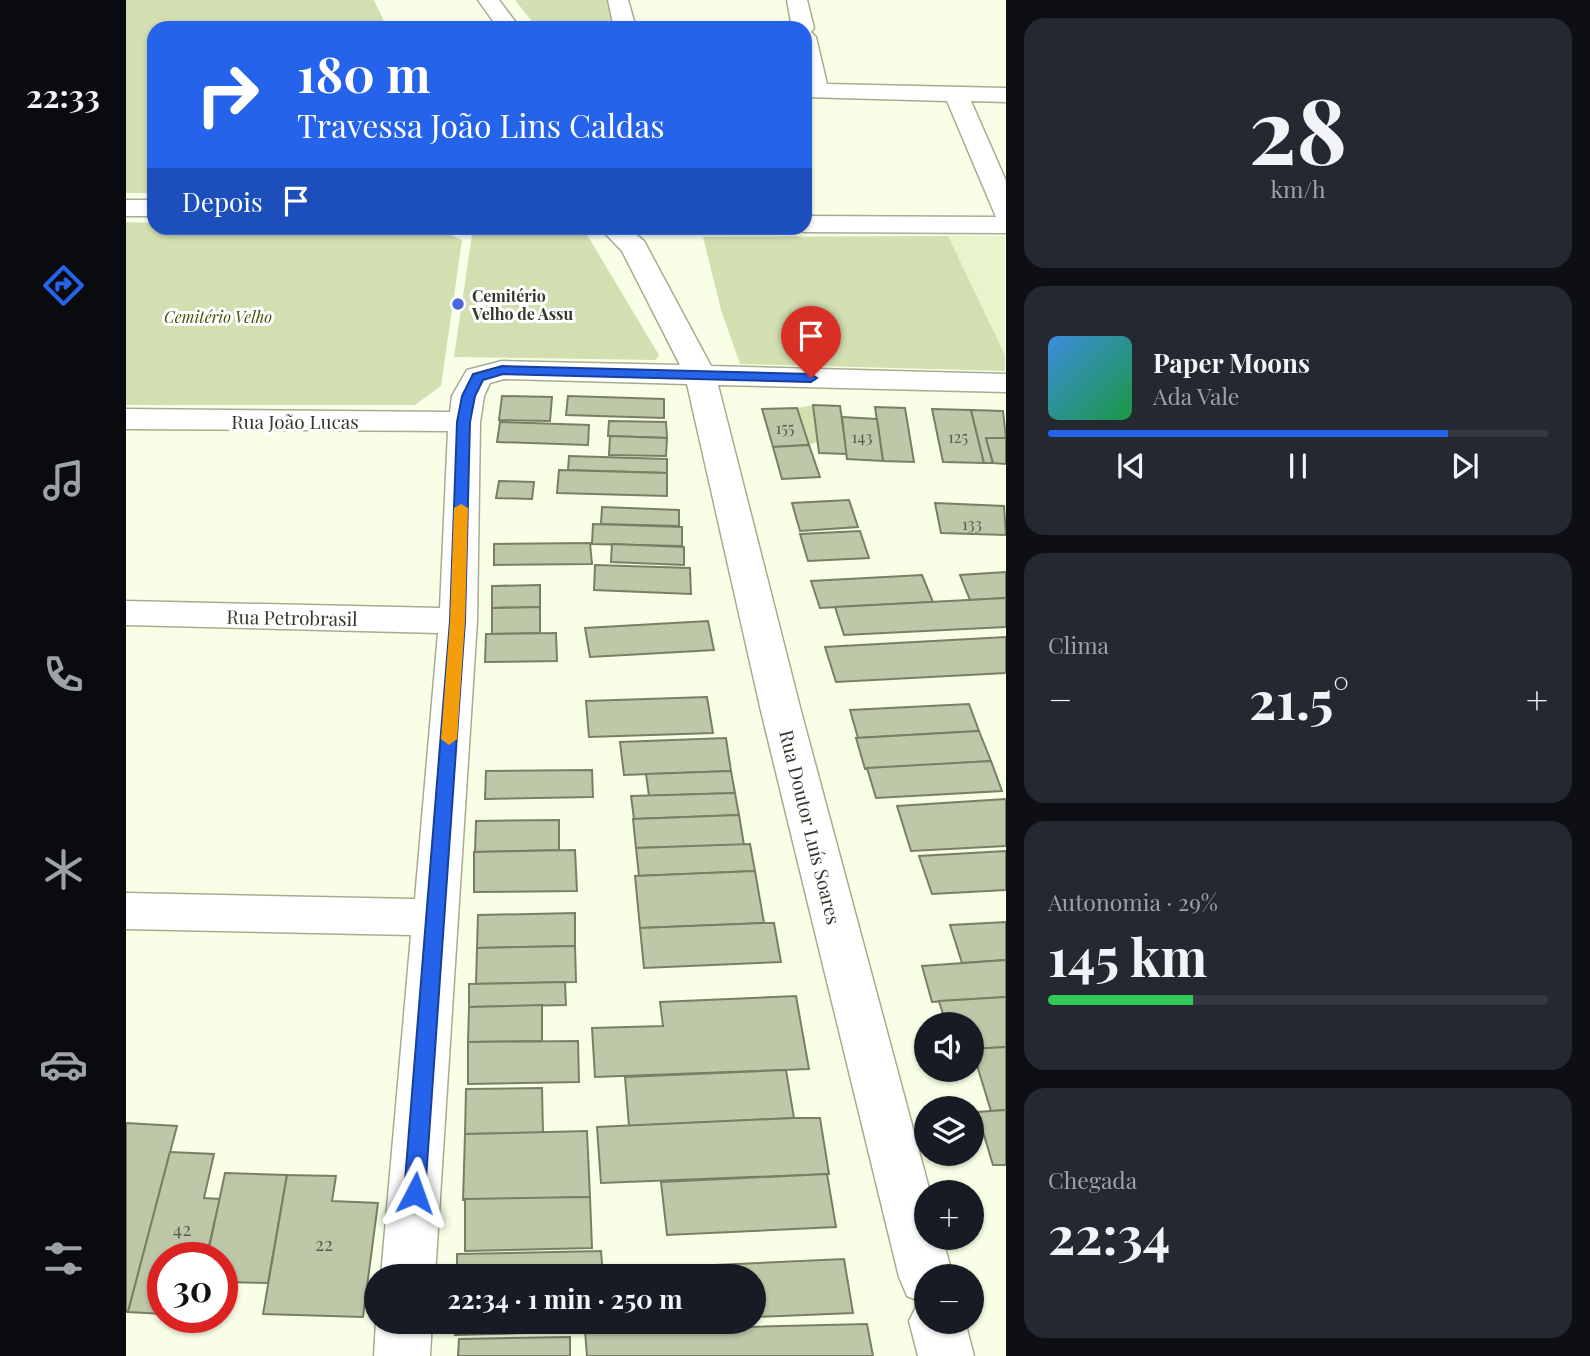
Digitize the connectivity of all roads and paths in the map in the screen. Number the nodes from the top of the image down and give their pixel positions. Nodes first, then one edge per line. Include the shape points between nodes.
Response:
1 (488, 0) edge
2 (618, 0) edge
3 (797, 0) edge
4 (504, 21) edge
5 (623, 21) edge
6 (802, 21) edge
7 (812, 90) edge
8 (956, 94) junction
9 (1006, 95) edge
10 (126, 208) edge
11 (147, 208) edge
12 (1006, 212) edge
13 (812, 224) edge
14 (1006, 225) edge
15 (628, 235) edge
16 (700, 375) junction
17 (1006, 383) edge
18 (126, 419) edge
19 (464, 422) junction
20 (126, 613) edge
21 (457, 621) junction
22 (126, 911) edge
23 (436, 917) junction
24 (409, 1264) edge
25 (923, 1264) edge
26 (403, 1334) edge
27 (940, 1334) edge
28 (402, 1356) edge
29 (946, 1356) edge

1 - 4 street
2 - 5 street
3 - 6 street
7 - 8 street
8 - 9 street
8 - 12 street
10 - 11 street
13 - 14 street
15 - 16 street, Rua Doutor Luís Soares
16 - 17 street
16 - 19 street via 502,370 478,377 468,396
16 - 25 street, Rua Doutor Luís Soares
18 - 19 street, Rua João Lucas
19 - 21 street
20 - 21 street, Rua Petrobrasil
21 - 23 street
22 - 23 street
23 - 24 street
26 - 28 street
27 - 29 street

